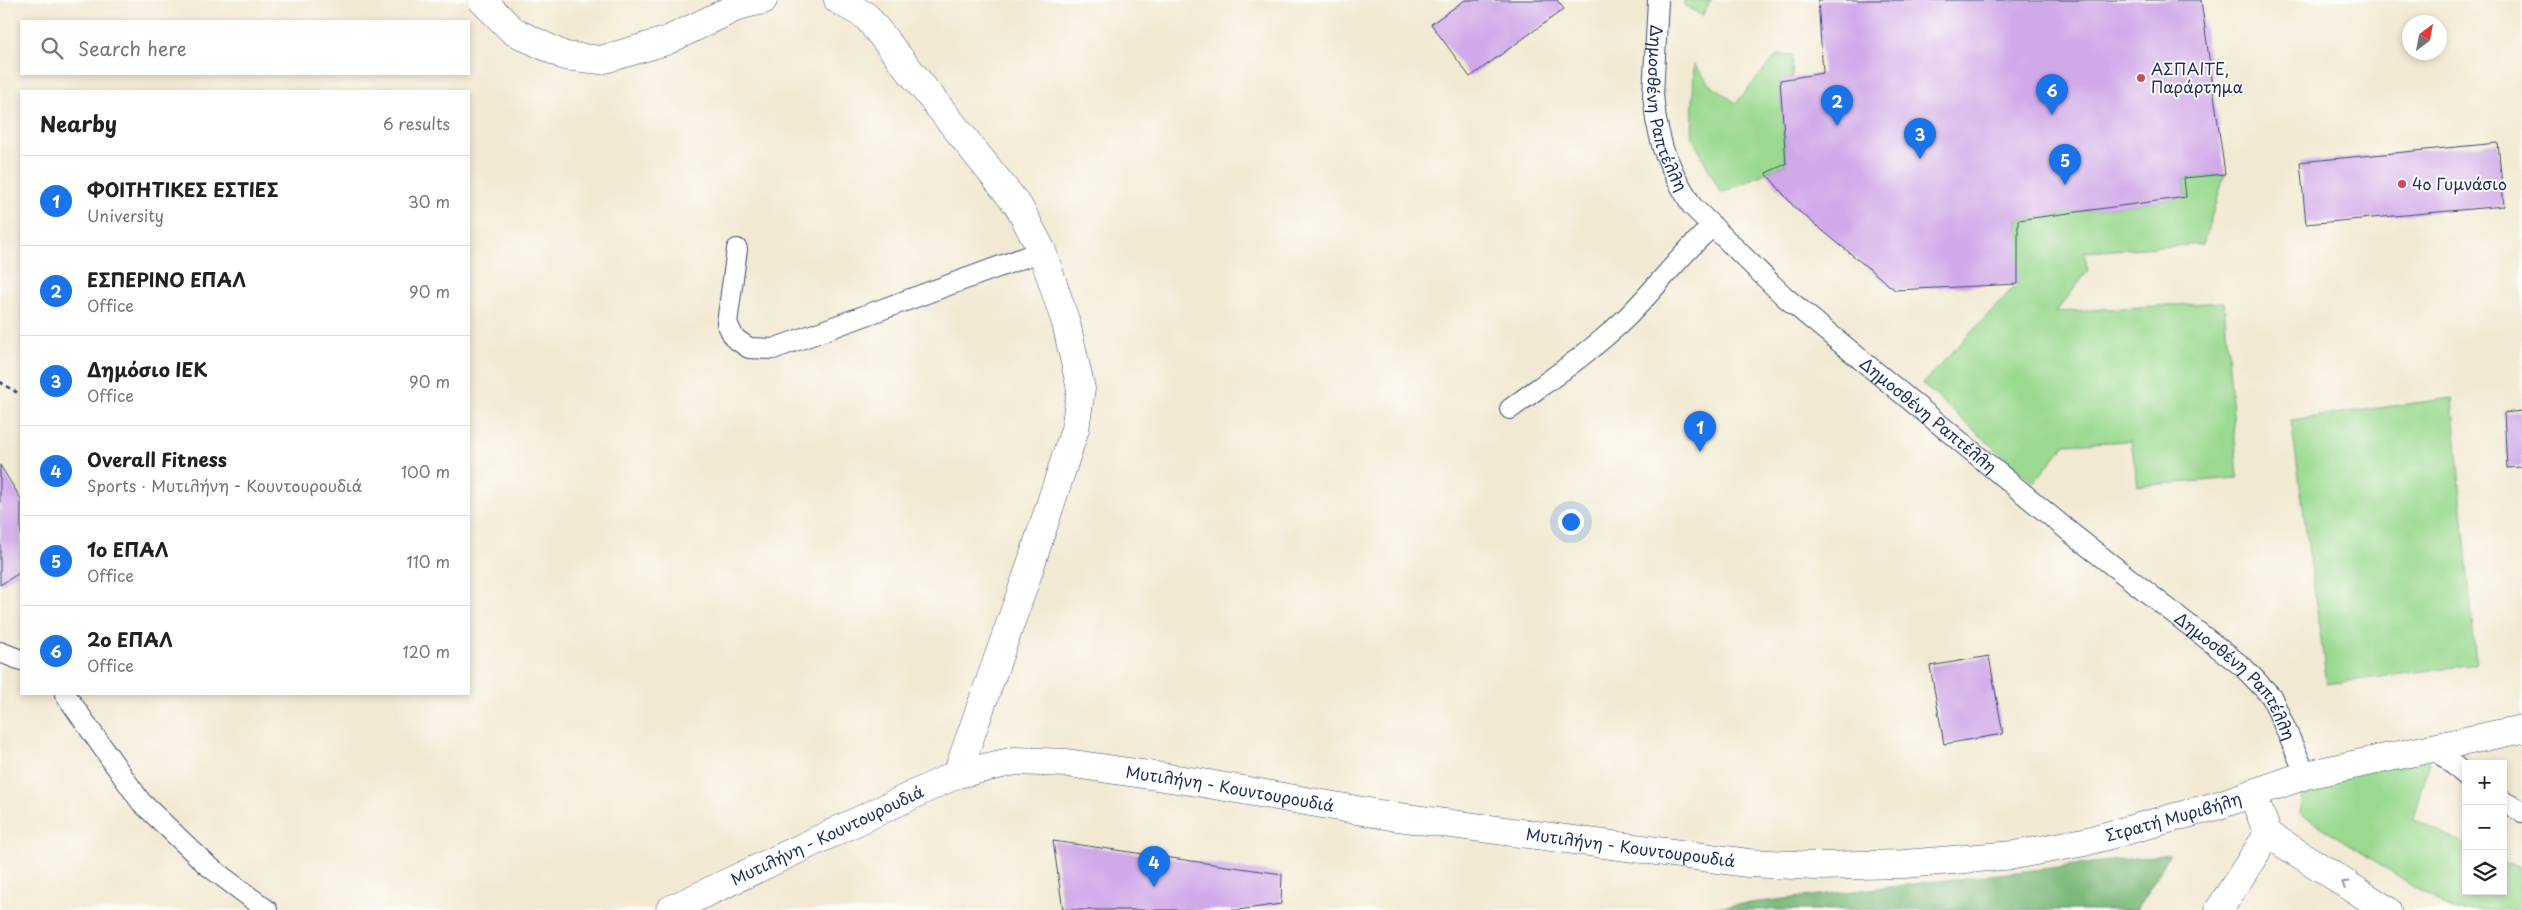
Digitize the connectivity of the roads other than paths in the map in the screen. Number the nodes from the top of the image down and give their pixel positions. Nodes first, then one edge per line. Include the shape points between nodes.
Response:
1 (482, 0) edge
2 (764, 0) edge
3 (838, 0) edge
4 (1658, 0) edge
5 (1713, 226) junction
6 (737, 249) dead end
7 (1042, 251) junction
8 (1510, 409) dead end
9 (0, 652) edge
10 (20, 660) edge
11 (66, 695) edge
12 (2522, 729) edge
13 (2434, 746) junction
14 (2462, 772) edge
15 (957, 774) junction
16 (2306, 775) junction
17 (2253, 795) junction
18 (2268, 834) junction
19 (1817, 866) joint
20 (267, 910) edge
21 (670, 910) edge
22 (2219, 910) edge
23 (2387, 910) edge

1 - 2 main road via 513,31 565,56 600,60 666,41 741,5
3 - 7 main road via 866,16 1019,207
4 - 5 lane, Δημοσθένη Ραπτέλλη via 1653,95 1656,120 1676,178 1692,206
5 - 8 lane via 1690,246 1625,319 1584,355
5 - 16 lane, Δημοσθένη Ραπτέλλη via 1785,297 2076,537 2243,668 2271,696
6 - 7 lane via 726,323 734,338 749,348 773,349
7 - 15 main road via 1066,323 1081,389 1075,429
9 - 10 lane
11 - 20 lane via 141,802 207,865
12 - 13 main road, Στρατή Μυριβήλη
13 - 14 lane
13 - 16 main road, Στρατή Μυριβήλη
15 - 19 main road, Μυτιλήνη - Κουντουρουδιά via 1015,761 1067,763 1391,816 1748,863
15 - 21 main road, Μυτιλήνη - Κουντουρουδιά
16 - 17 main road, Στρατή Μυριβήλη
17 - 18 main road
17 - 19 main road, Στρατή Μυριβήλη via 2144,827 2014,855 1904,864
18 - 22 main road
23 -> 18 main road

